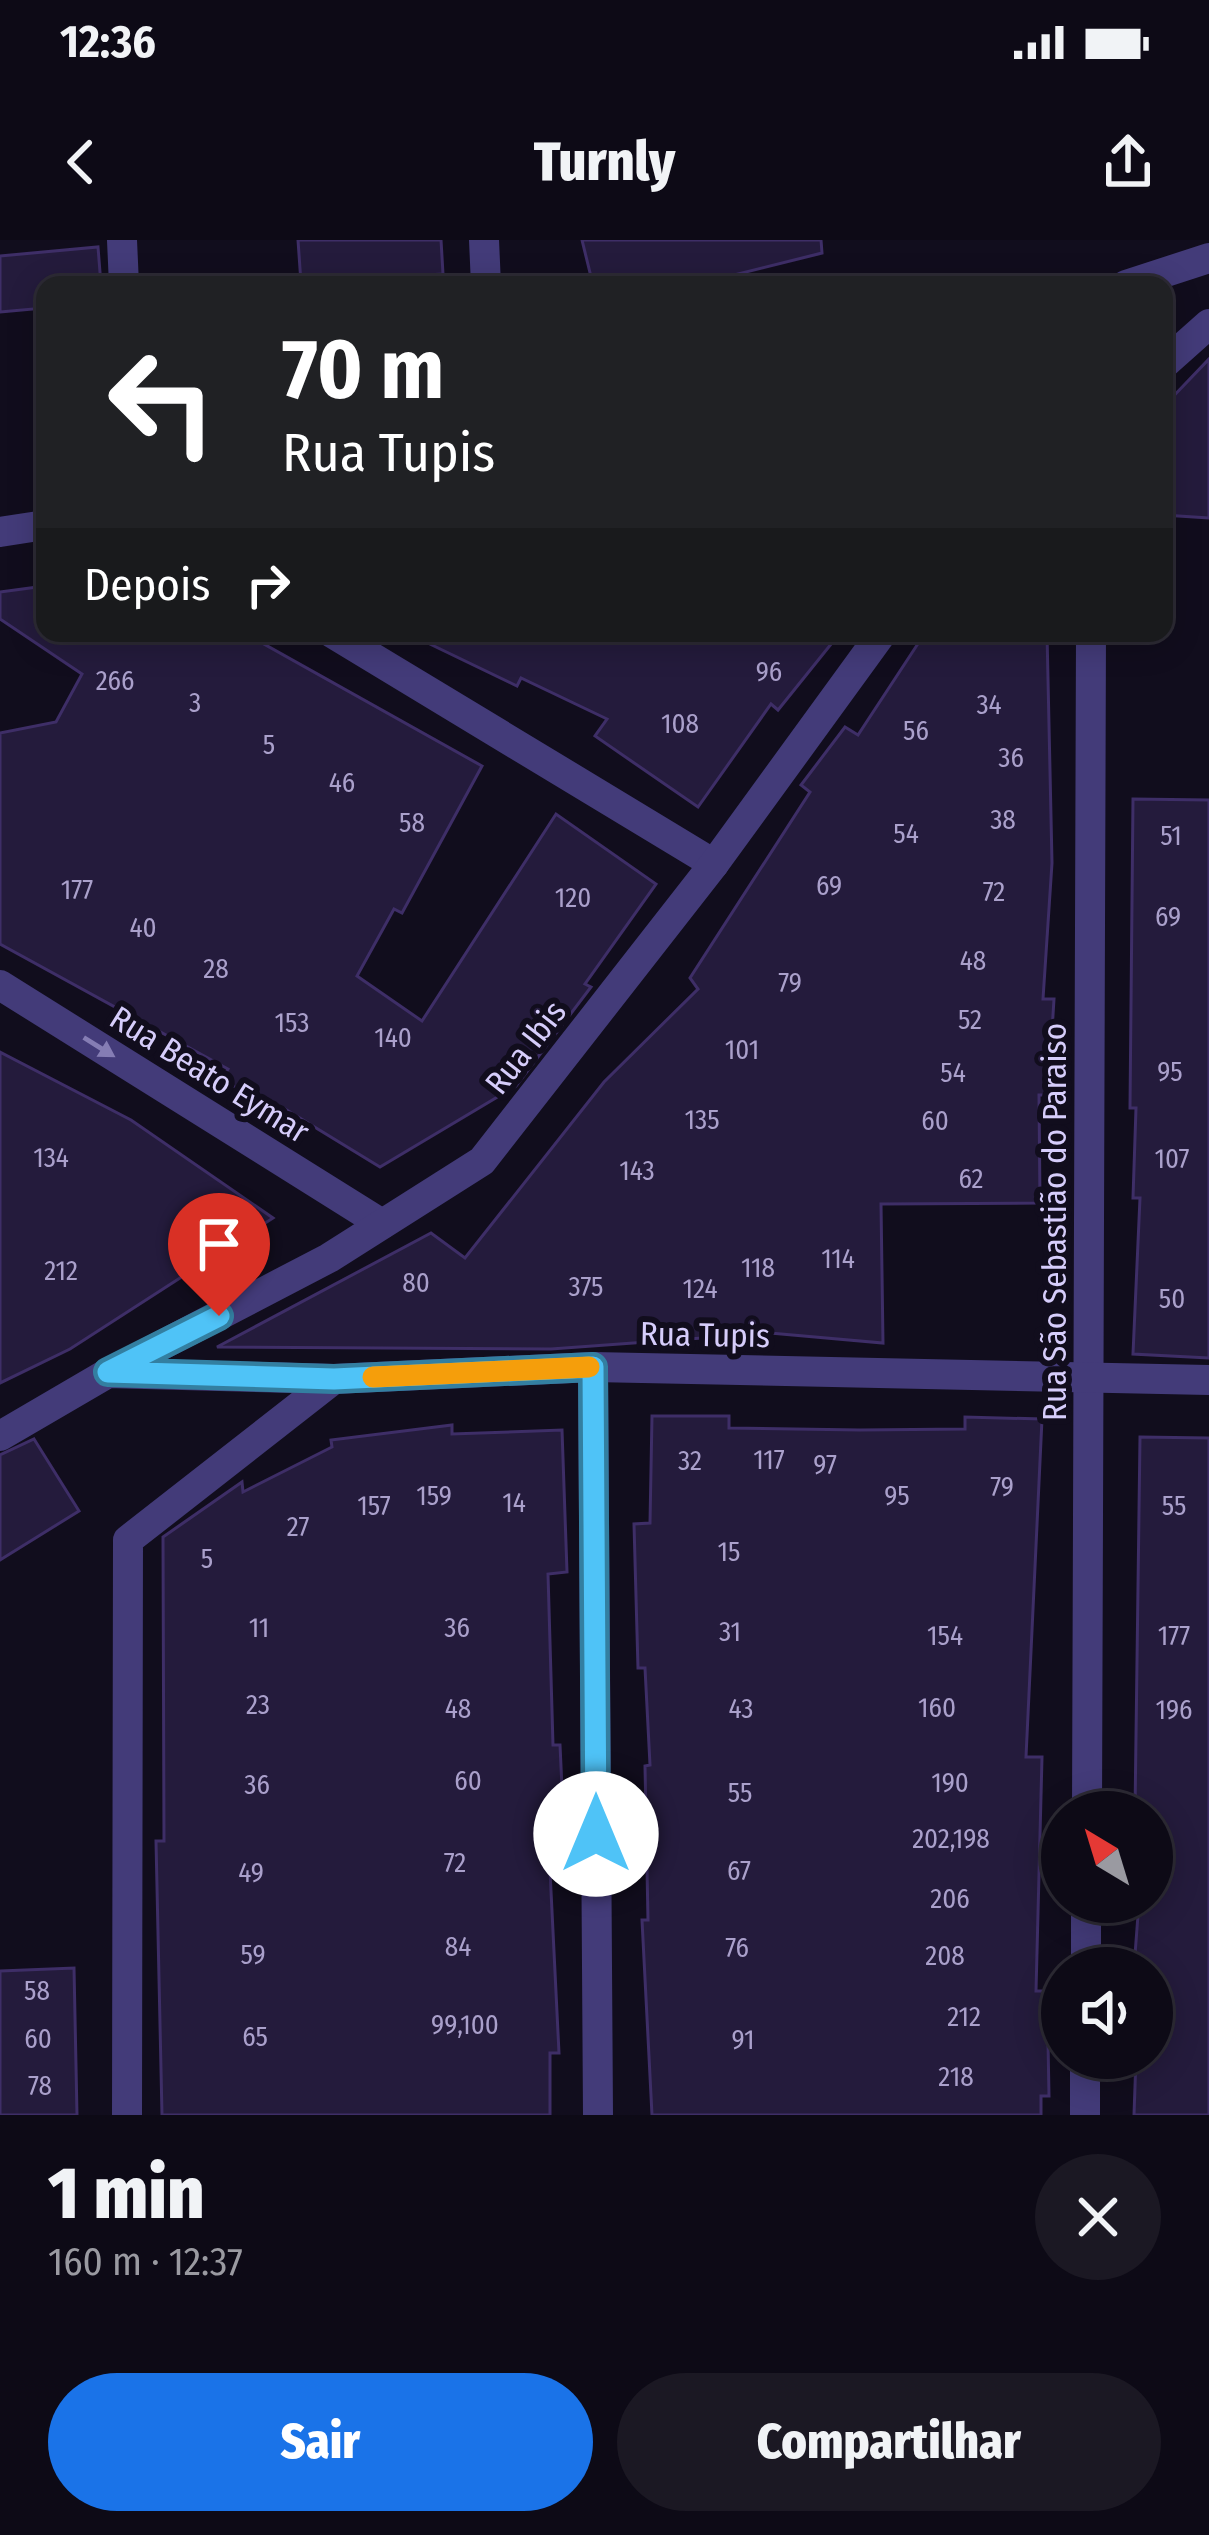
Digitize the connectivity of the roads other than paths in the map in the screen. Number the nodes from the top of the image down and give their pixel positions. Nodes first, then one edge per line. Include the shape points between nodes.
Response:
1 (122, 240) edge
2 (484, 240) edge
3 (1207, 256) edge
4 (124, 276) edge
5 (486, 276) edge
6 (1151, 276) edge
7 (1209, 324) edge
8 (1173, 356) edge
9 (36, 527) edge
10 (0, 532) edge
11 (347, 642) edge
12 (875, 642) edge
13 (1091, 642) edge
14 (714, 864) junction
15 (0, 985) edge
16 (382, 1224) junction
17 (593, 1367) junction
18 (108, 1372) junction
19 (1090, 1378) junction
20 (334, 1379) junction
21 (1209, 1380) edge
22 (0, 1436) edge
23 (1087, 1791) edge
24 (1085, 2079) edge
25 (127, 2115) edge
26 (598, 2115) edge
27 (1084, 2115) edge

1 - 4 street
2 - 5 street
3 - 6 street
7 - 8 street
9 - 10 street
11 - 14 street
12 - 14 street, Rua Ibis
13 - 19 street, Rua São Sebastião do Paraiso
14 - 16 street, Rua Ibis via 482,1161
15 -> 16 street, Rua Beato Eymar
16 - 18 street, Rua Ibis
17 - 19 street, Rua Tupis
17 - 20 street, Rua Tupis
17 - 26 street
18 - 20 street, Rua Tupis
18 - 22 street
19 - 21 street, Rua Tupis
19 - 23 street, Rua São Sebastião do Paraiso
20 - 25 street via 128,1540
24 - 27 street

